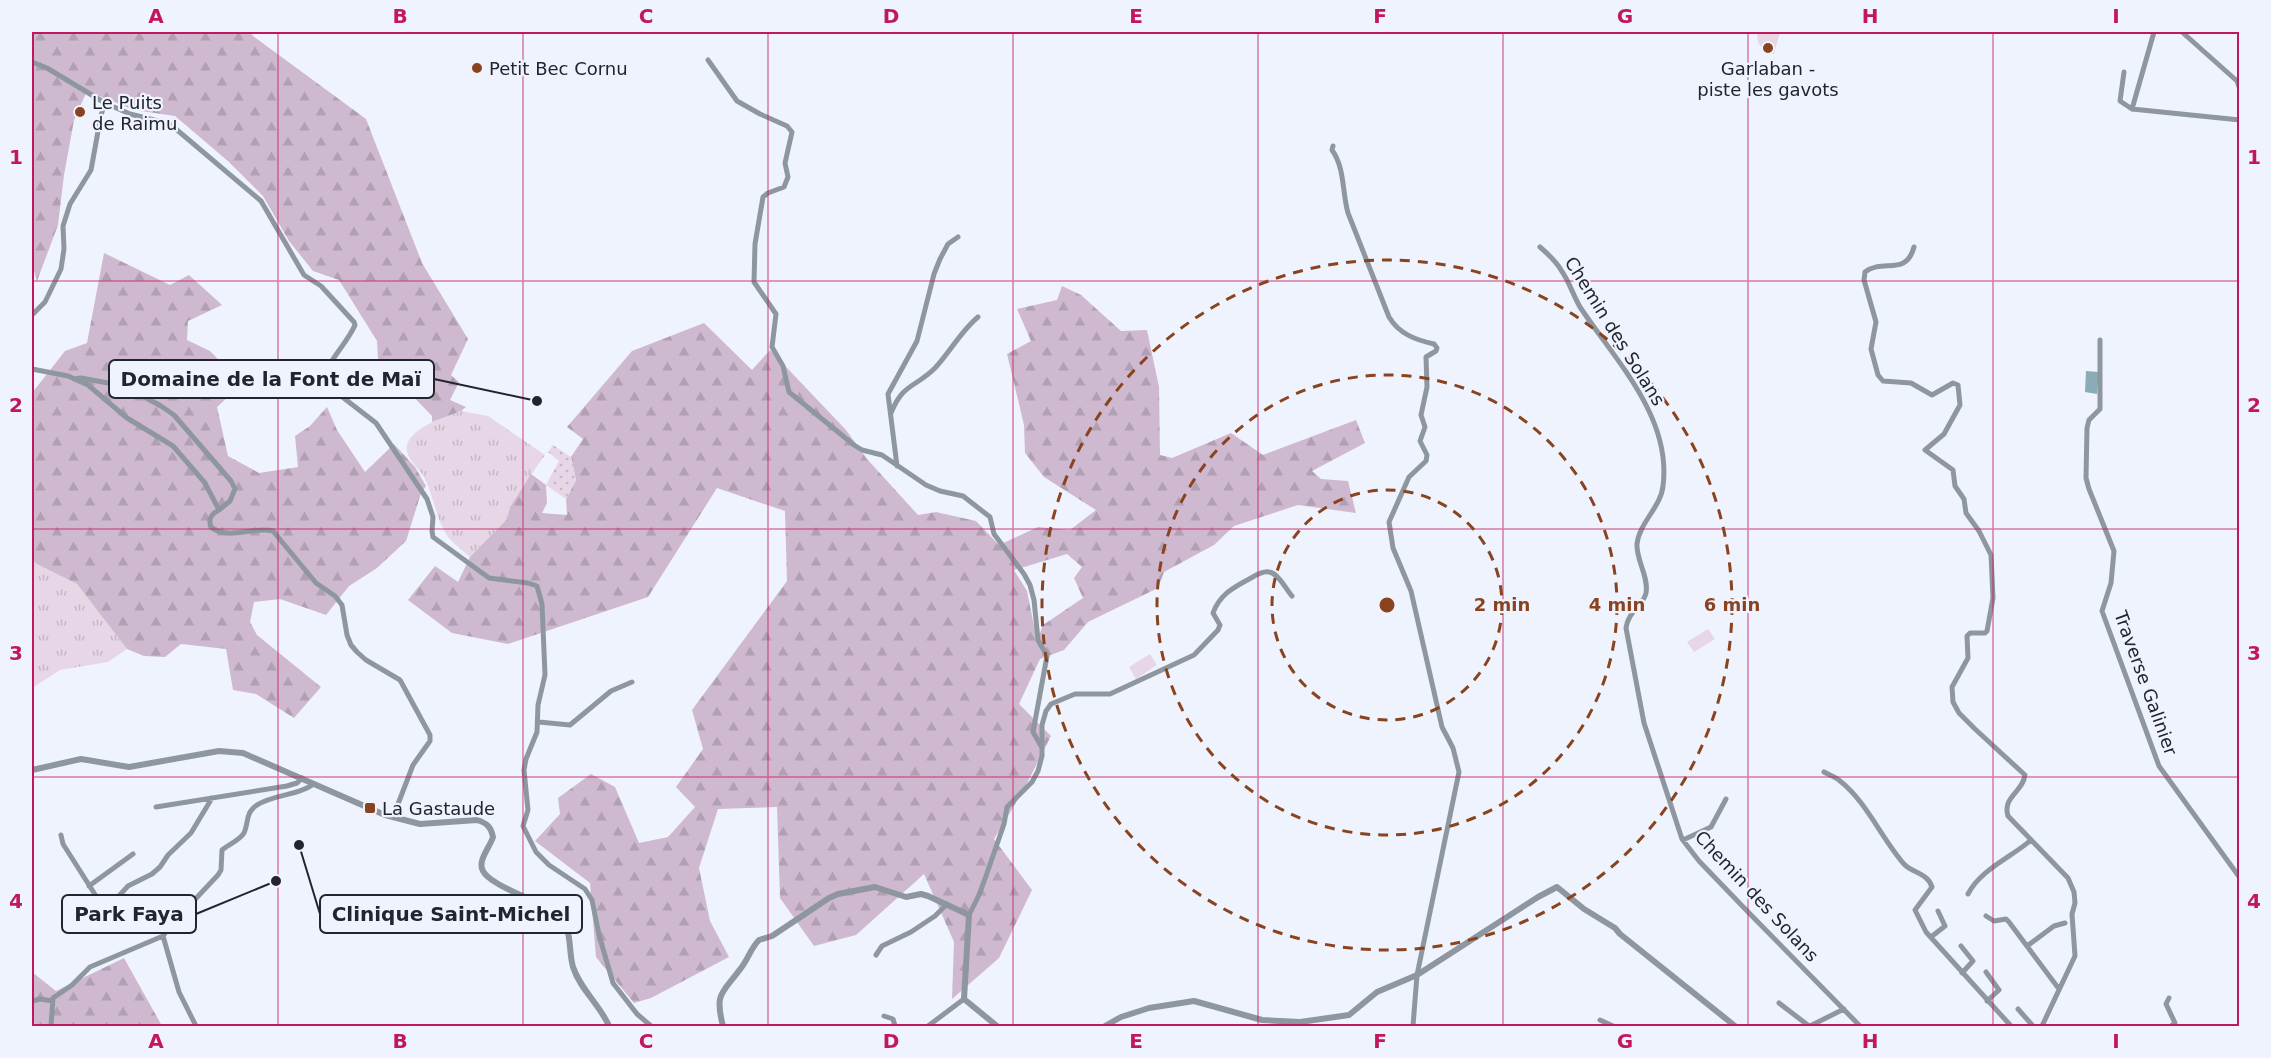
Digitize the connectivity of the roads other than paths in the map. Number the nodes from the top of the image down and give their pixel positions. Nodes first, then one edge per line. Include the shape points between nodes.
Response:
1 (2154, 32) edge
2 (2182, 32) edge
3 (708, 60) dead end
4 (32, 62) edge
5 (2124, 72) dead end
6 (2240, 89) edge
7 (105, 103) junction
8 (2132, 109) junction
9 (2240, 120) edge
10 (1333, 146) dead end
11 (958, 237) dead end
12 (1540, 247) dead end
13 (1914, 247) dead end
14 (32, 315) edge
15 (978, 317) dead end
16 (2100, 340) dead end
17 (32, 369) edge
18 (74, 379) junction
19 (890, 415) junction
20 (897, 466) junction
21 (219, 510) junction
22 (1292, 596) dead end
23 (632, 682) dead end
24 (539, 722) junction
25 (1041, 746) junction
26 (32, 770) edge
27 (1824, 772) dead end
28 (293, 774) junction
29 (302, 778) junction
30 (314, 784) junction
31 (287, 786) junction
32 (212, 798) junction
33 (1726, 799) dead end
34 (156, 807) dead end
35 (393, 817) junction
36 (61, 835) dead end
37 (1683, 840) junction
38 (2031, 840) junction
39 (133, 854) dead end
40 (2240, 878) edge
41 (89, 886) junction
42 (1968, 894) dead end
43 (947, 904) junction
44 (1938, 911) dead end
45 (969, 915) junction
46 (1986, 916) dead end
47 (2065, 923) dead end
48 (164, 936) junction
49 (1931, 937) junction
50 (1961, 946) dead end
51 (2027, 946) junction
52 (876, 955) dead end
53 (1986, 972) dead end
54 (1962, 973) junction
55 (1417, 975) junction
56 (2059, 990) junction
57 (2169, 998) dead end
58 (964, 999) junction
59 (32, 1001) edge
60 (53, 1001) junction
61 (1987, 1001) junction
62 (1779, 1003) dead end
63 (1844, 1009) junction
64 (2018, 1009) dead end
65 (884, 1016) dead end
66 (1600, 1020) dead end
67 (1730, 1025) edge
68 (51, 1026) edge
69 (195, 1026) edge
70 (609, 1026) edge
71 (651, 1026) edge
72 (723, 1026) edge
73 (895, 1026) edge
74 (928, 1026) edge
75 (997, 1026) edge
76 (1106, 1026) edge
77 (1413, 1026) edge
78 (1613, 1026) edge
79 (1810, 1026) edge
80 (1860, 1026) edge
81 (2011, 1026) edge
82 (2033, 1026) edge
83 (2042, 1026) edge
84 (2170, 1026) edge

1 - 8 street
2 - 6 street via 2237,81
3 - 20 street via 732,97 792,132 784,187 763,197 755,243 754,282 776,314 772,347 783,366 789,392 854,445 882,455
4 - 7 street
5 - 8 street via 2120,101
7 - 14 street via 92,170 70,204 63,226 61,269 45,302
7 - 24 street via 170,124 255,195 304,275 321,286 351,318 355,325 323,382 376,423 427,499 437,541 489,578 537,586 545,647
8 - 9 street
10 - 55 street via 1340,161 1348,213 1395,328 1437,348 1425,363 1427,387 1421,416 1425,427 1420,441 1426,461 1409,477 1389,522 1394,548 1411,591 1442,727 1459,772
11 - 19 street via 939,259 917,341 888,394
12 - 37 street, Chemin des Solans via 1562,271 1579,305 1641,396 1660,440 1663,487 1637,546 1646,594 1627,619 1626,628 1644,723
13 - 38 street via 1903,264 1873,267 1865,272 1876,322 1871,349 1883,381 1916,384 1932,395 1953,383 1958,385 1960,405 1944,434 1925,450 1951,467 1966,513 1990,555 1993,598 1989,627 1984,633 1967,636 1968,658 1952,687 1953,702 1959,713 2025,776 2006,809
15 - 19 street via 935,368 906,388
16 - 40 street, Traverse Galinier via 2100,409 2087,428 2086,478 2114,551 2102,611 2159,766
17 - 18 street
18 - 21 street via 173,446 205,483
18 - 21 street via 124,386 174,415 231,481 231,501
19 - 20 street
20 - 25 street via 926,485 963,496 990,518 998,541 1024,573 1034,600 1038,640 1047,656 1034,732
21 - 35 street via 209,521 216,531 269,530 279,536 304,570 342,604 351,645 366,660 400,680 428,728 429,741 413,765
22 - 25 street via 1276,574 1268,571 1230,588 1213,613 1220,626 1218,630 1194,655 1110,693 1074,694 1051,704 1042,725
23 - 24 street via 611,692 570,725
24 - 71 street via 524,770 528,810 523,826 536,852 585,889 592,900 613,983
25 - 45 street via 1042,756 1032,783 1007,807 980,895
26 - 28 street via 81,759 129,767 231,751 256,757
27 - 49 street via 1841,781 1908,869 1931,882 1915,910
28 - 29 street
28 - 31 street
29 - 30 street
29 - 31 street
30 - 35 street
30 - 48 street via 304,791 275,797 248,813 244,832 222,850 218,875
31 - 32 street
32 - 34 street
32 - 41 street via 191,833 152,874 107,902
33 - 37 street via 1711,827
35 - 70 street via 420,824 477,820 489,825 493,837 482,860 483,873 561,916 574,970
36 - 41 street
37 - 63 street, Chemin des Solans
38 - 42 street via 1991,868
38 - 56 street via 2068,878 2074,892 2074,956
39 - 41 street
43 - 45 street
43 - 52 street via 911,932 882,946
43 - 72 street via 921,894 906,897 875,887 829,898 755,944 723,989 718,1007
44 - 49 street via 1945,926
45 - 58 street
46 - 51 street via 1994,921 2006,919
47 - 51 street via 2054,926
48 - 60 street via 90,967 55,995
48 - 69 street via 185,1007
49 - 54 street
50 - 54 street via 1973,961
51 - 56 street
53 - 61 street via 1999,990
54 - 61 street
55 - 67 street via 1557,887 1615,928
55 - 76 street via 1377,992 1349,1015 1300,1022 1262,1020 1194,1001 1149,1008
55 - 77 street
56 - 83 street
57 - 84 street via 2166,1004 2175,1023
58 - 74 street
58 - 75 street
59 - 60 street
60 - 68 street
61 - 81 street
62 - 79 street
63 - 79 street
63 - 80 street, Chemin des Solans
64 - 82 street
65 - 73 street via 893,1019
66 - 78 street

